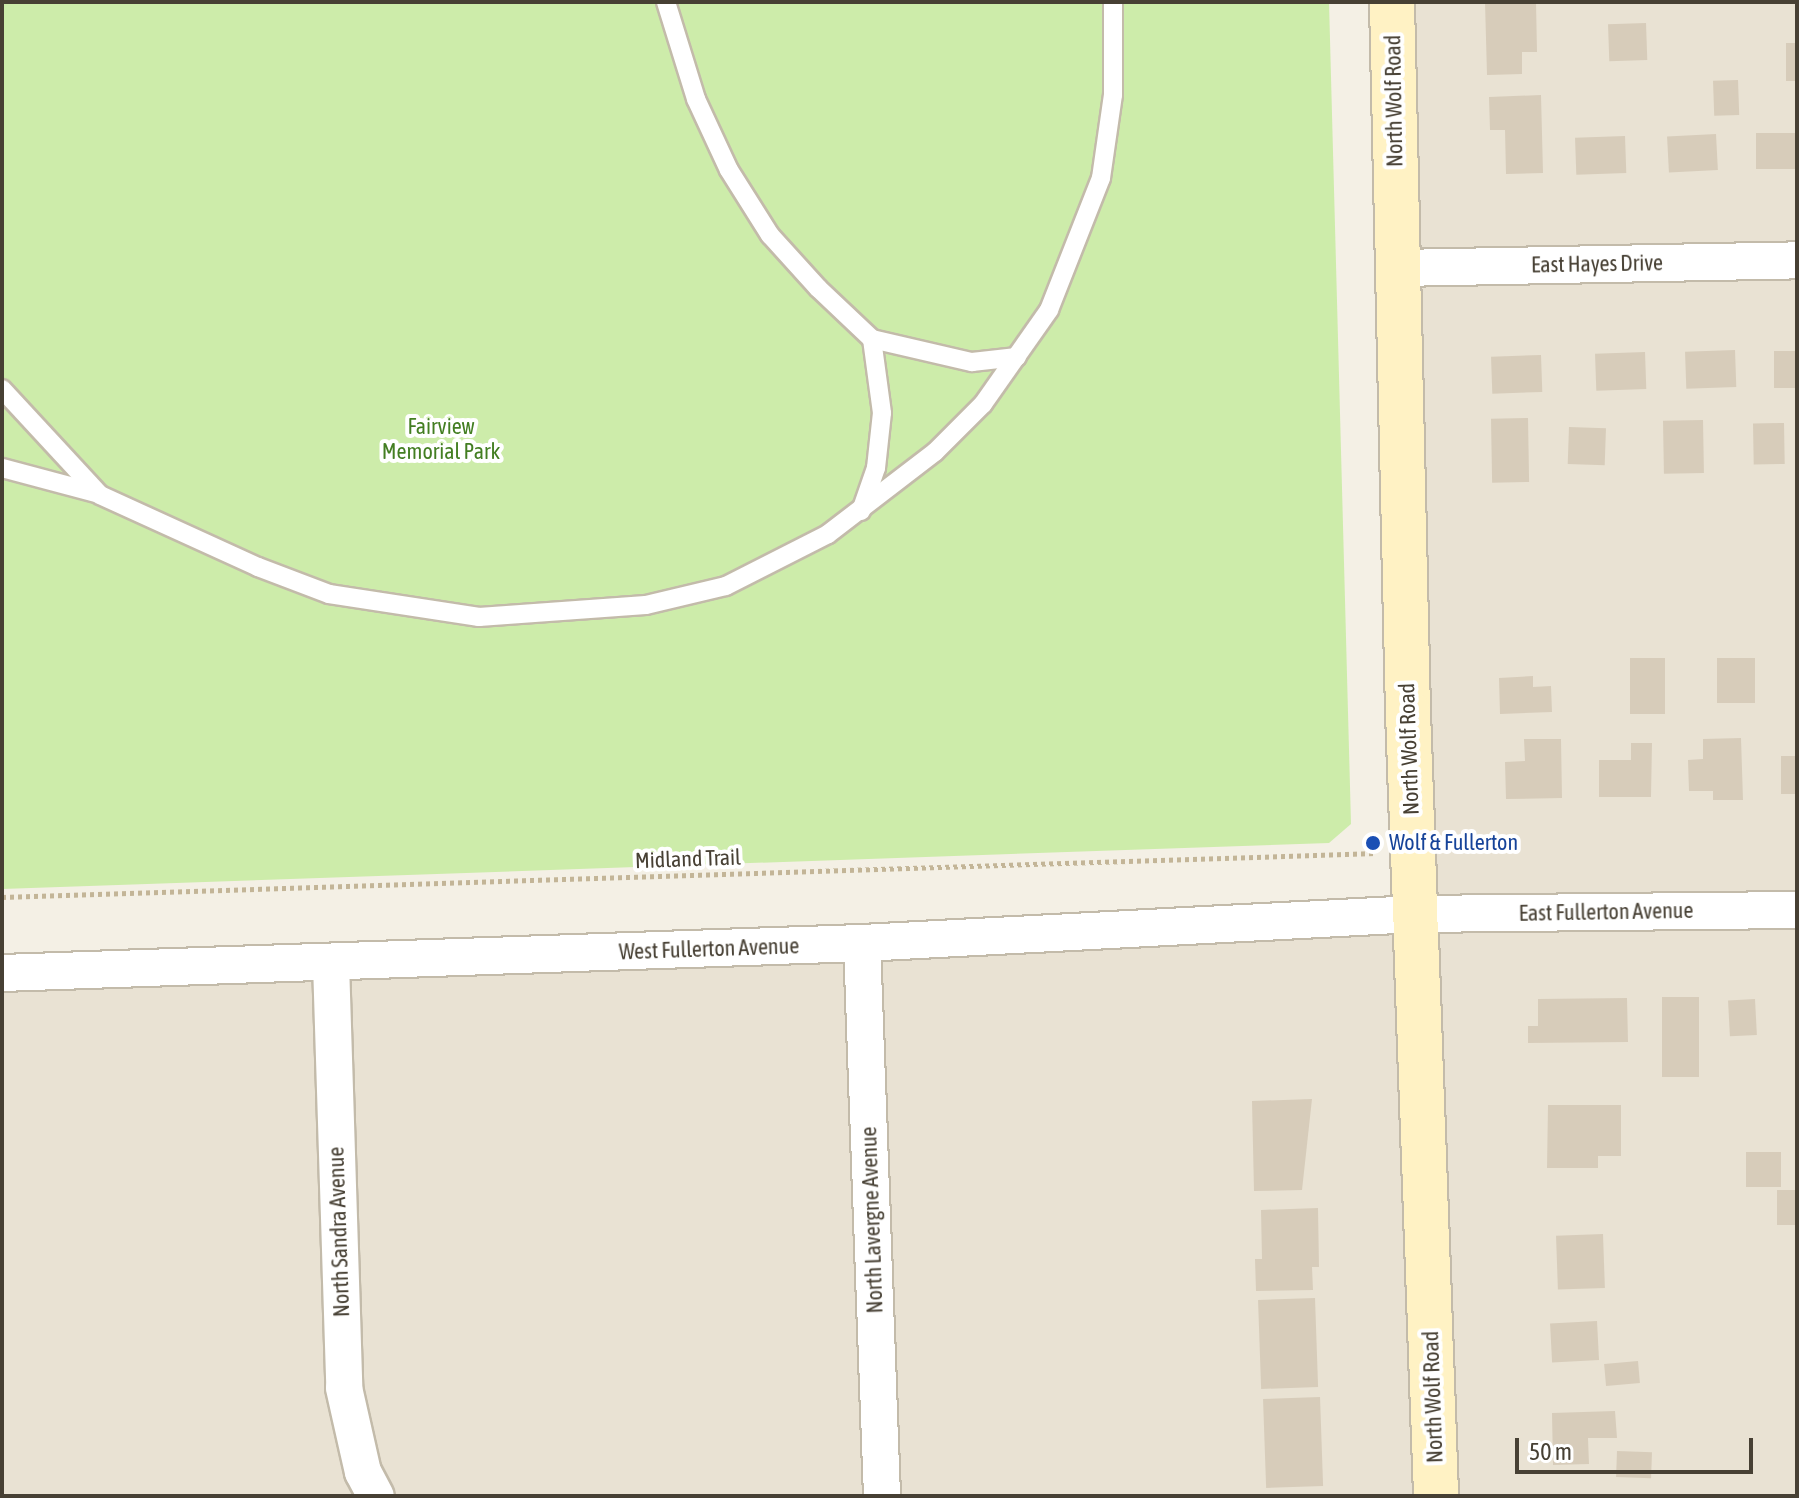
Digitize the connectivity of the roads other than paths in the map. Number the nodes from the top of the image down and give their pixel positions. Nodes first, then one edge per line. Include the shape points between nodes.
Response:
1 (666, 2) edge
2 (1113, 2) edge
3 (1389, 2) edge
4 (1797, 260) edge
5 (1398, 268) junction
6 (872, 339) junction
7 (1017, 357) junction
8 (2, 389) edge
9 (2, 468) edge
10 (100, 495) junction
11 (861, 511) junction
12 (1797, 910) edge
13 (1415, 914) junction
14 (862, 943) junction
15 (331, 963) junction
16 (2, 973) edge
17 (376, 1496) edge
18 (882, 1496) edge
19 (1436, 1496) edge

1 - 6 lane via 691,86 729,170 770,235
2 - 7 lane via 1113,95 1101,178 1049,310
3 - 5 main road, North Wolf Road
4 - 5 street, East Hayes Drive
5 - 13 main road, North Wolf Road
6 - 7 lane via 972,362
6 - 11 lane via 882,413 876,468
7 - 11 lane via 983,404 935,452
8 - 10 lane
9 - 10 lane
10 - 11 lane via 329,594 479,617 646,605 726,586 786,559
12 - 13 street, East Fullerton Avenue
13 - 14 street, West Fullerton Avenue
13 - 19 main road, North Wolf Road
14 - 15 street, West Fullerton Avenue
14 - 18 street, North Lavergne Avenue
15 - 16 street, West Fullerton Avenue
15 - 17 street, North Sandra Avenue via 344,1388 363,1472

